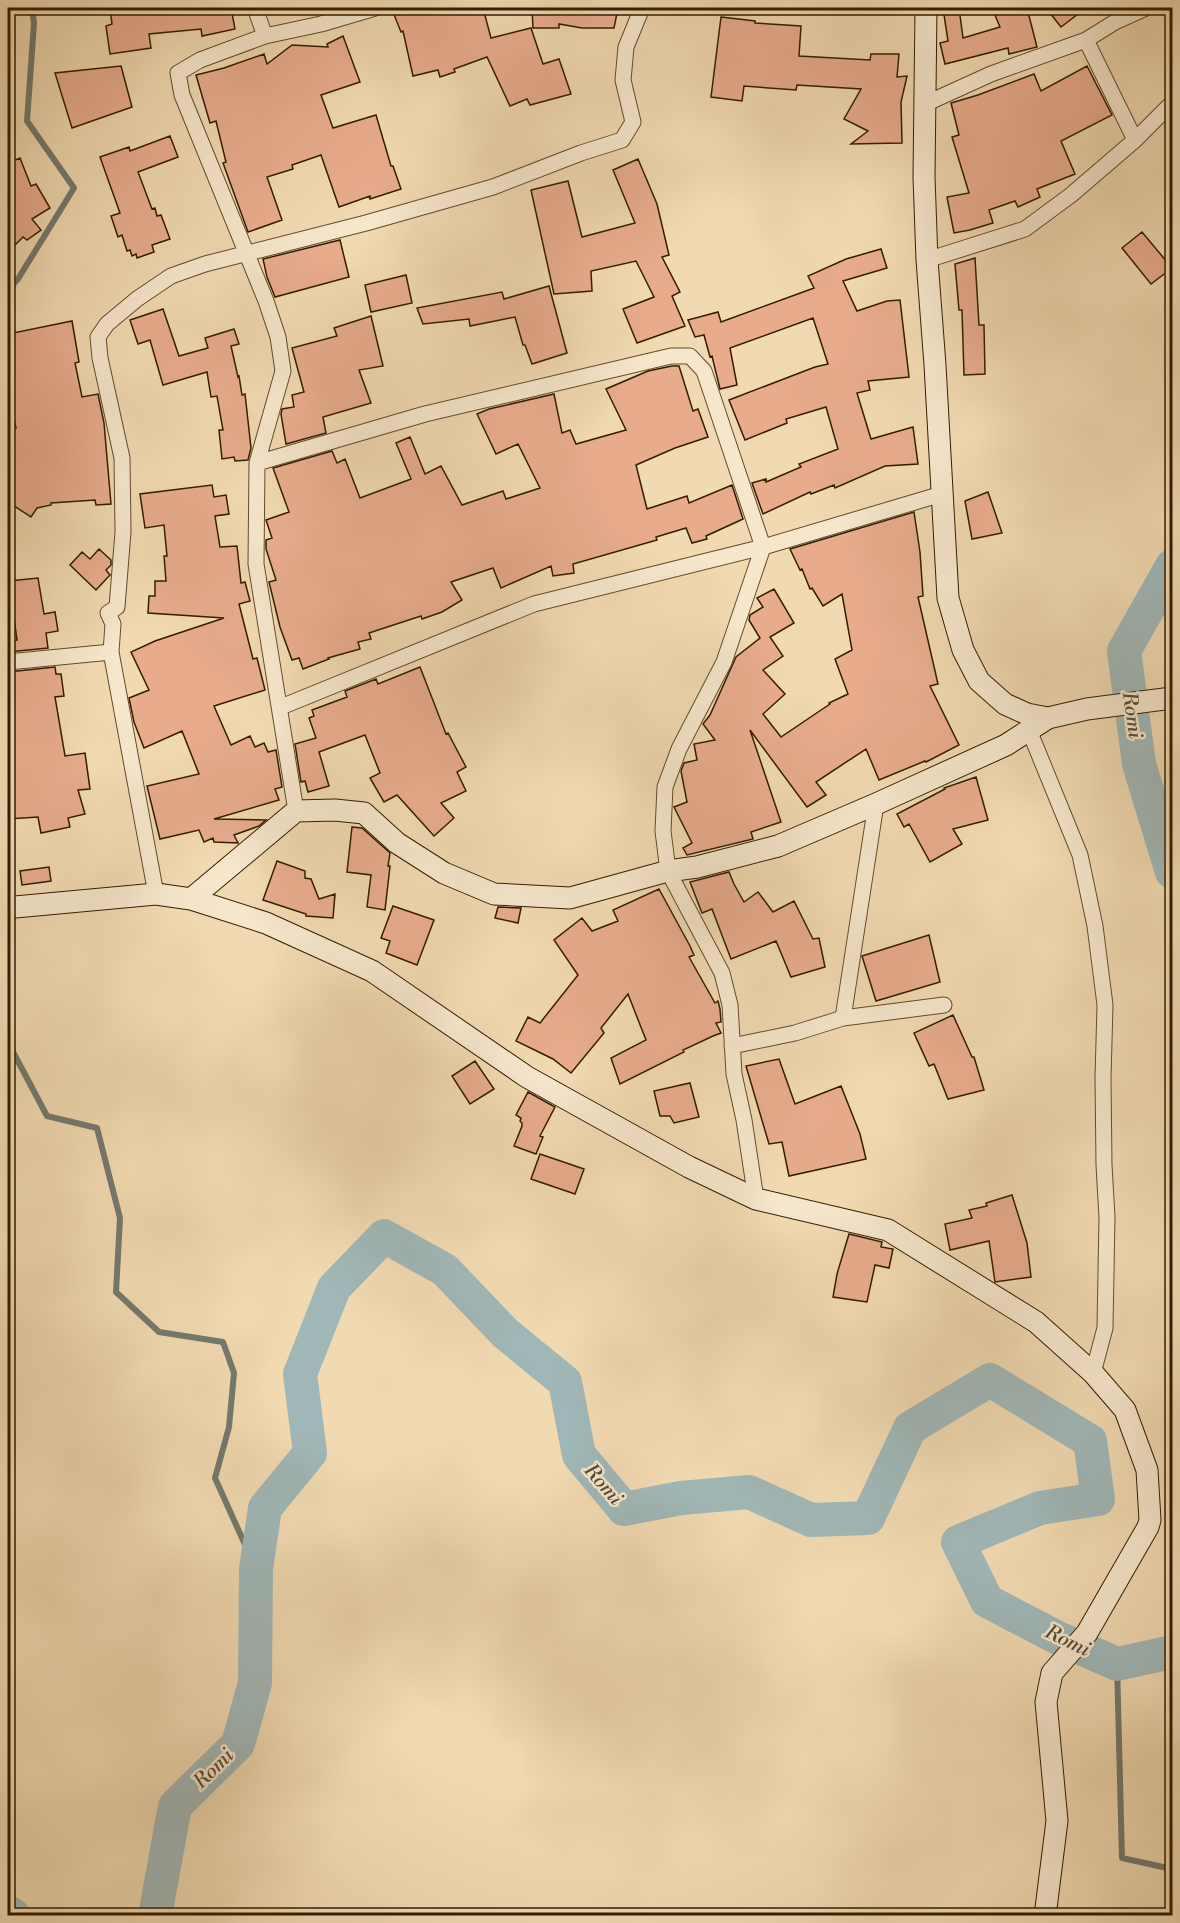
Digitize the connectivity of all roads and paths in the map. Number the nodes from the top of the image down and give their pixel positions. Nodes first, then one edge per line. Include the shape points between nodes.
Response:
1 (255, 8) edge
2 (375, 8) edge
3 (642, 8) edge
4 (926, 8) edge
5 (1143, 8) edge
6 (265, 36) junction
7 (1086, 40) junction
8 (1173, 103) edge
9 (925, 104) junction
10 (1135, 140) junction
11 (247, 253) junction
12 (927, 260) junction
13 (257, 462) junction
14 (942, 494) junction
15 (763, 547) junction
16 (111, 652) junction
17 (8, 662) edge
18 (1173, 698) edge
19 (280, 707) junction
20 (1048, 718) junction
21 (1029, 730) junction
22 (876, 804) junction
23 (296, 812) junction
24 (668, 871) junction
25 (156, 894) junction
26 (191, 899) junction
27 (11, 908) edge
28 (944, 1005) dead end
29 (843, 1018) junction
30 (732, 1046) junction
31 (756, 1199) junction
32 (1093, 1373) junction
33 (1045, 1916) edge

1 - 6 street
2 - 6 street
3 - 11 street via 626,47 623,80 633,122 622,140 493,187
4 - 9 street
5 - 7 street
6 - 11 street via 200,60 178,73 193,124
7 - 9 street via 991,74
7 - 10 street
8 - 10 street
9 - 12 street
10 - 12 street via 1025,229
11 - 13 street via 278,337 283,371
11 - 16 street via 171,276 107,324 98,337 122,458 123,532 117,607 108,613 113,624
12 - 14 street
13 - 15 street via 425,414 671,357 690,356 704,371
13 - 19 street via 256,564
14 - 15 street
14 - 20 street via 948,598 963,650 979,681 1005,704
15 - 19 street via 534,604
15 - 24 street via 724,662 679,749 665,787 663,831
16 - 17 street
16 - 25 street
18 - 20 street
19 - 23 street
20 - 21 street
21 - 22 street via 1006,745
21 - 32 street via 1080,855 1095,926 1105,1005 1106,1328
22 - 24 street via 778,846
22 - 29 street
23 - 24 street via 364,813 398,843 444,873 494,894 570,898
23 - 26 street
24 - 30 street via 723,973 730,1005
25 - 26 street
25 - 27 street
26 - 31 street via 266,923 372,971 527,1077 689,1167
28 - 29 street
29 - 30 street
30 - 31 street
31 - 32 street via 888,1230 1036,1322
32 - 33 street via 1125,1410 1147,1470 1150,1514 1148,1527 1087,1633 1052,1673 1046,1702 1057,1821

